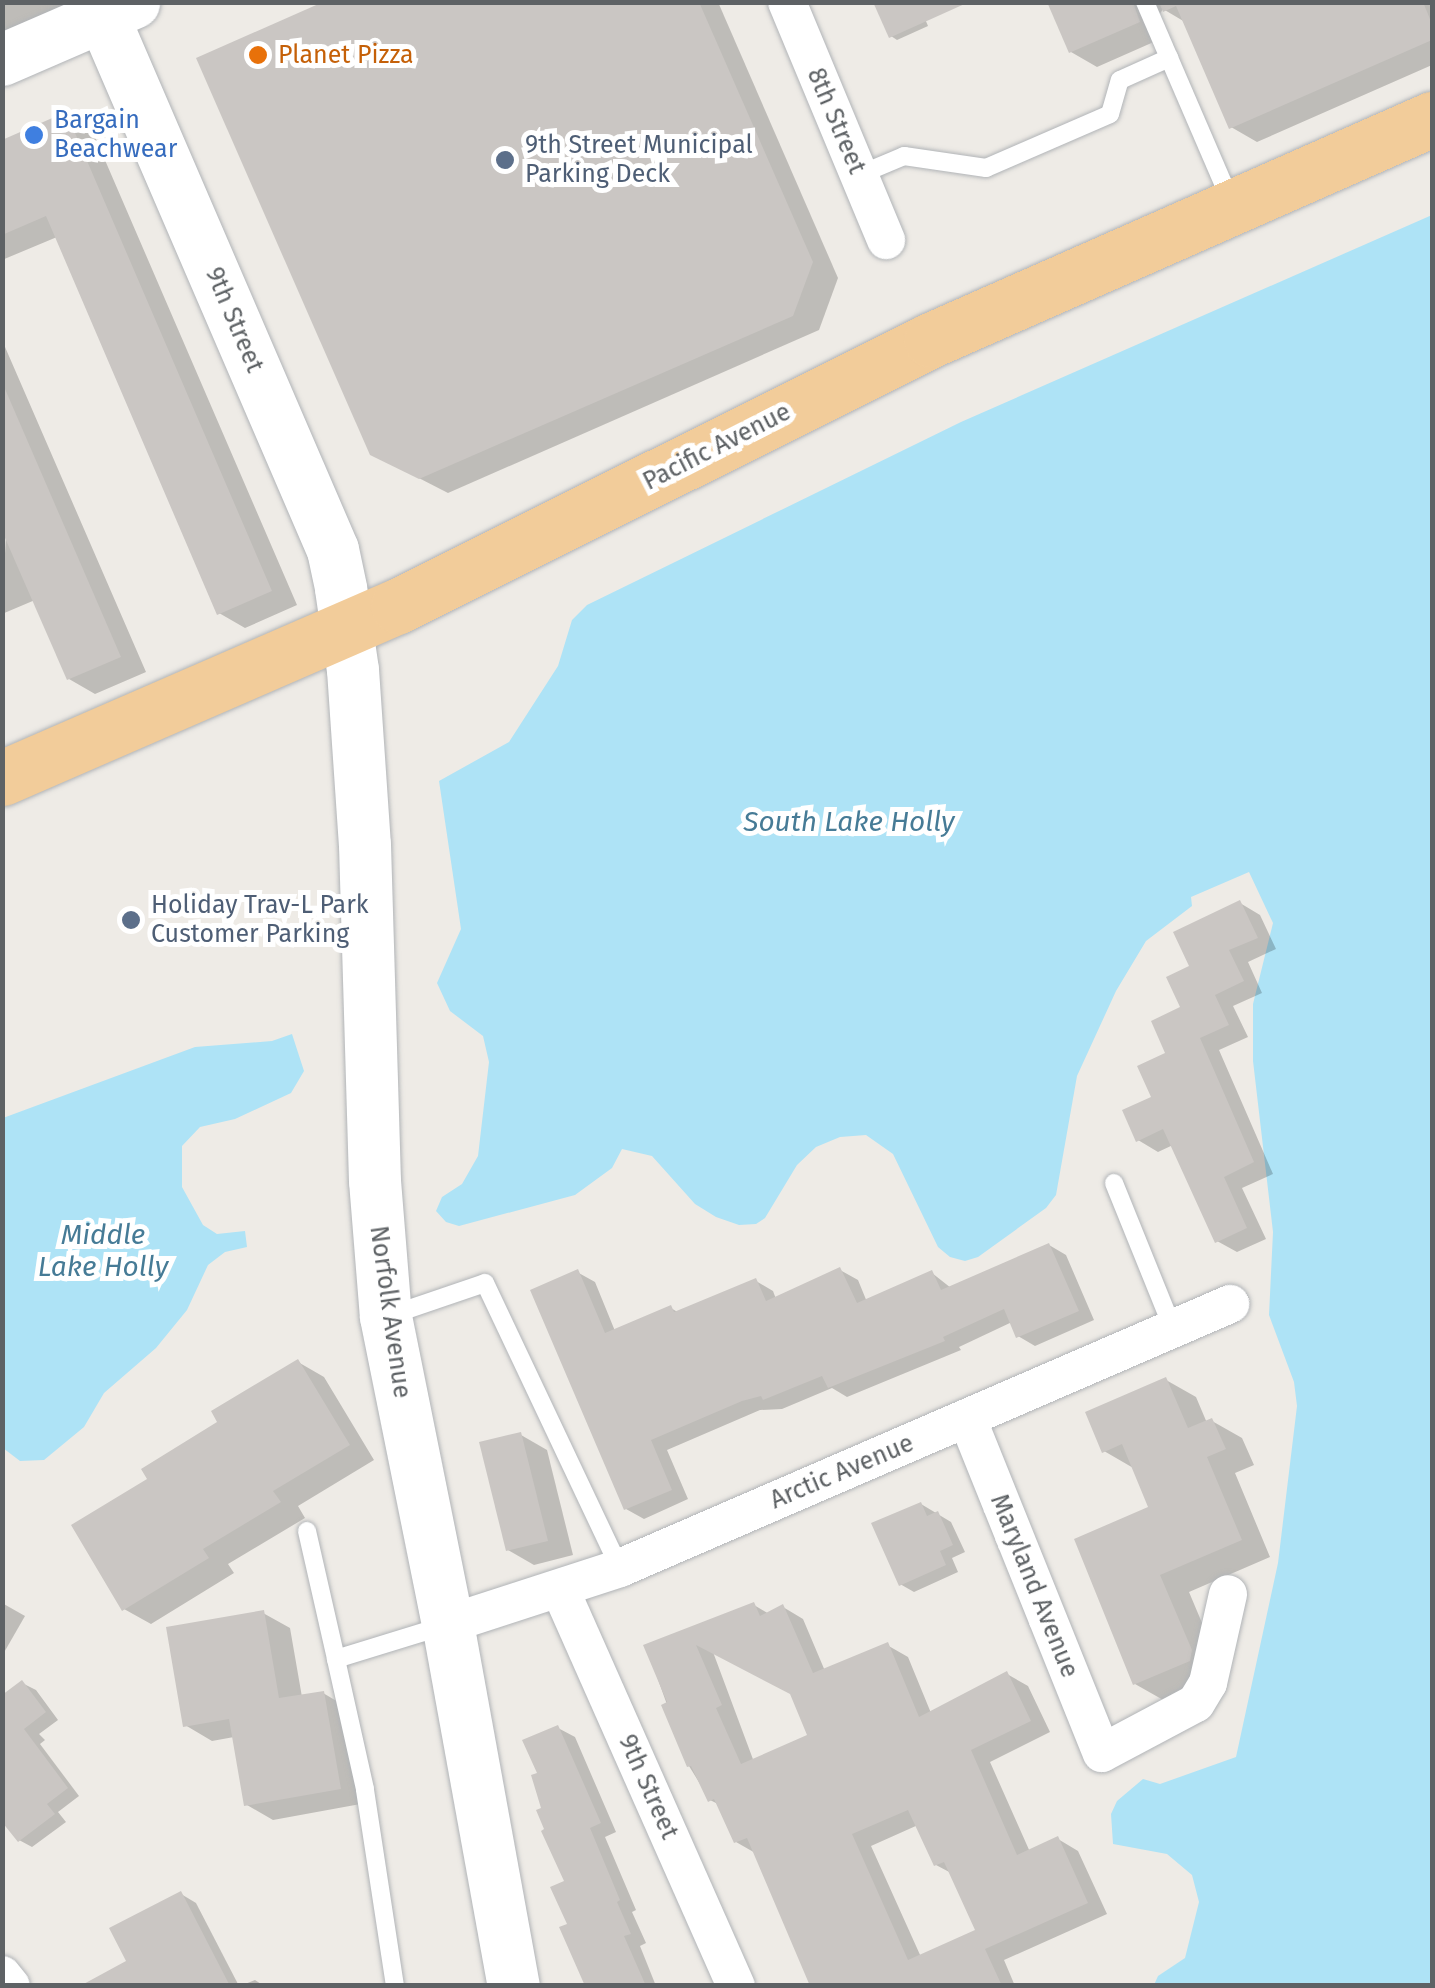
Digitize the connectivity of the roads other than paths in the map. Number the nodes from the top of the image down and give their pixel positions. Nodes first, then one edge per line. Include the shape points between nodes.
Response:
1 (787, 2) edge
2 (1145, 2) edge
3 (120, 10) edge
4 (1169, 58) junction
5 (2, 60) edge
6 (1432, 118) edge
7 (858, 175) junction
8 (1233, 207) junction
9 (886, 240) dead end
10 (348, 629) junction
11 (2, 778) edge
12 (1114, 1184) dead end
13 (1230, 1304) dead end
14 (386, 1317) junction
15 (1173, 1328) junction
16 (966, 1418) junction
17 (307, 1531) dead end
18 (620, 1568) junction
19 (560, 1590) junction
20 (1228, 1594) dead end
21 (448, 1624) junction
22 (336, 1660) junction
23 (2, 1975) edge
24 (11, 1986) edge
25 (395, 1986) edge
26 (514, 1986) edge
27 (736, 1986) edge

1 - 7 street, 8th Street
2 - 4 lane
3 - 5 main road
3 - 10 main road, 9th Street via 333,550
4 - 7 lane via 1120,80 1110,114 986,168 904,156
4 - 8 lane
6 - 8 highway, Pacific Avenue
7 - 9 street, 8th Street
8 - 10 highway, Pacific Avenue via 931,340
10 - 11 highway, Pacific Avenue
10 - 14 main road, Norfolk Avenue via 365,845 374,1181
12 - 15 lane
13 - 15 street, Arctic Avenue
14 - 18 lane via 486,1283
14 - 21 main road, Norfolk Avenue
15 - 16 street, Arctic Avenue
16 - 18 street, Arctic Avenue
16 - 20 street, Maryland Avenue via 1102,1753 1196,1703 1208,1684
17 - 22 lane
18 - 19 street, Arctic Avenue
19 - 21 street, Arctic Avenue
19 - 27 street, 9th Street
21 - 22 lane
21 - 26 main road, Norfolk Avenue
22 - 25 lane via 365,1789
23 - 24 street

